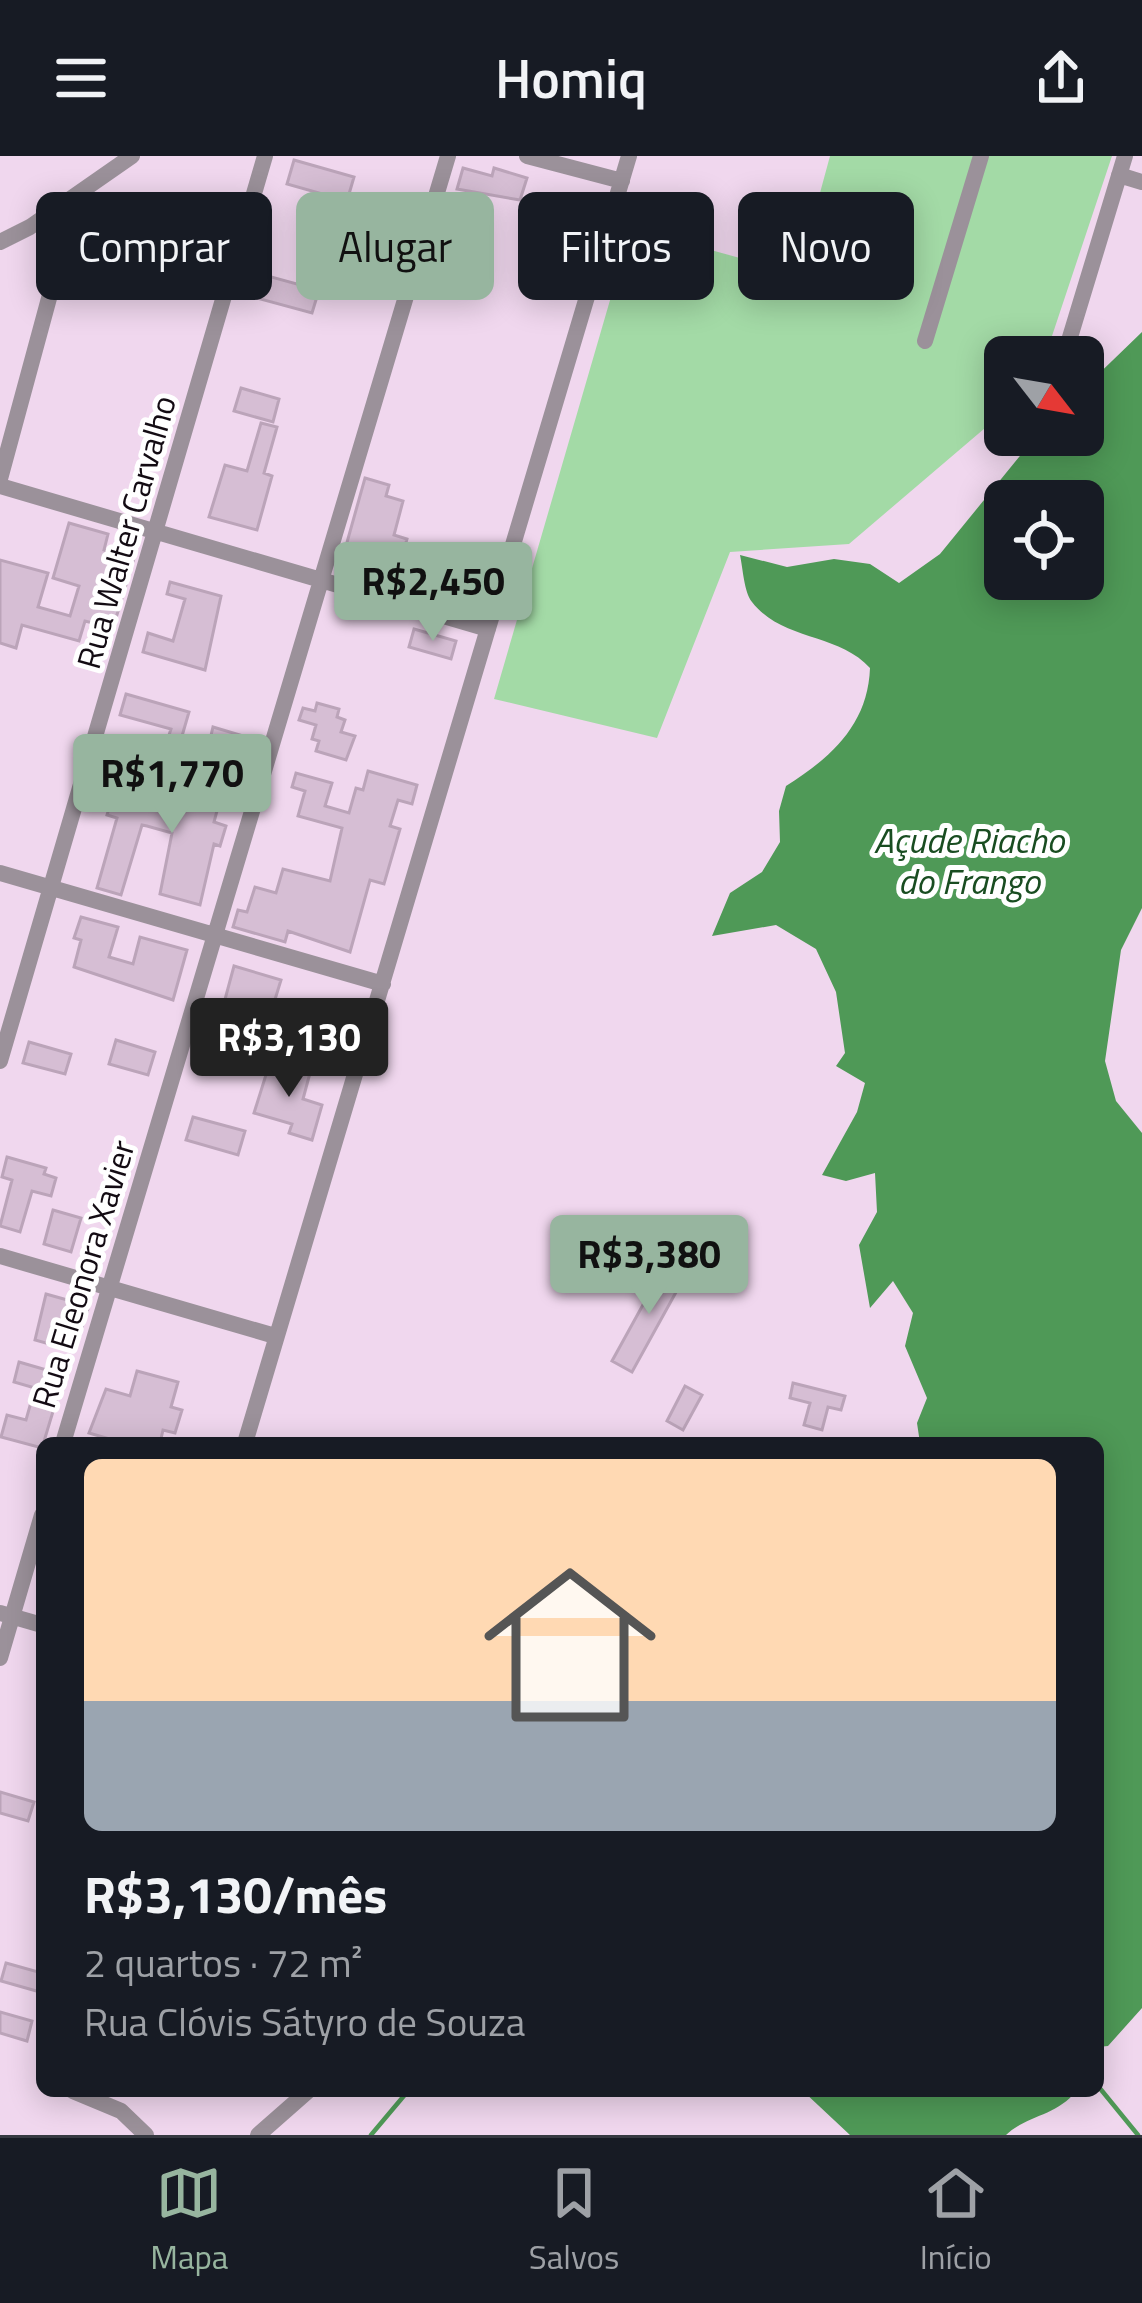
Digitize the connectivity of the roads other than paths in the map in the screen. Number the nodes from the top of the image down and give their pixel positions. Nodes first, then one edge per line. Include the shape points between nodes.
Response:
1 (133, 156) edge
2 (265, 156) edge
3 (448, 156) edge
4 (527, 156) edge
5 (629, 156) edge
6 (981, 156) edge
7 (1125, 156) edge
8 (1119, 175) junction
9 (622, 181) junction
10 (1142, 182) edge
11 (80, 192) edge
12 (36, 220) edge
13 (0, 242) edge
14 (48, 300) edge
15 (1070, 336) edge
16 (925, 341) dead end
17 (0, 482) edge
18 (159, 531) junction
19 (322, 583) junction
20 (488, 629) junction
21 (0, 873) edge
22 (52, 888) junction
23 (217, 938) junction
24 (383, 984) junction
25 (0, 1061) edge
26 (0, 1256) edge
27 (109, 1289) junction
28 (275, 1336) junction
29 (65, 1437) edge
30 (246, 1437) edge
31 (36, 1532) edge
32 (6, 1615) edge
33 (36, 1623) edge
34 (0, 1658) edge
35 (88, 2097) edge
36 (301, 2097) edge
37 (146, 2135) edge
38 (258, 2135) edge

1 - 11 street
2 - 18 street, Rua Walter Carvalho
3 - 19 street, Rua Eleonora Xavier
4 - 9 street
5 - 9 street
6 - 16 street
7 - 8 street
8 - 10 street
8 - 15 street
9 - 20 street
12 - 13 street
14 - 17 street
17 - 18 street
18 - 19 street
18 - 22 street, Rua Walter Carvalho
19 - 20 street
19 - 23 street, Rua Eleonora Xavier
20 - 24 street
21 - 22 street
22 - 23 street
22 - 25 street, Rua Walter Carvalho
23 - 24 street
23 - 27 street, Rua Eleonora Xavier
24 - 28 street
26 - 27 street
27 - 28 street
27 - 29 street, Rua Eleonora Xavier
28 - 30 street
31 - 32 street
32 - 33 street
32 - 34 street
35 - 37 street via 121,2110
36 - 38 street

